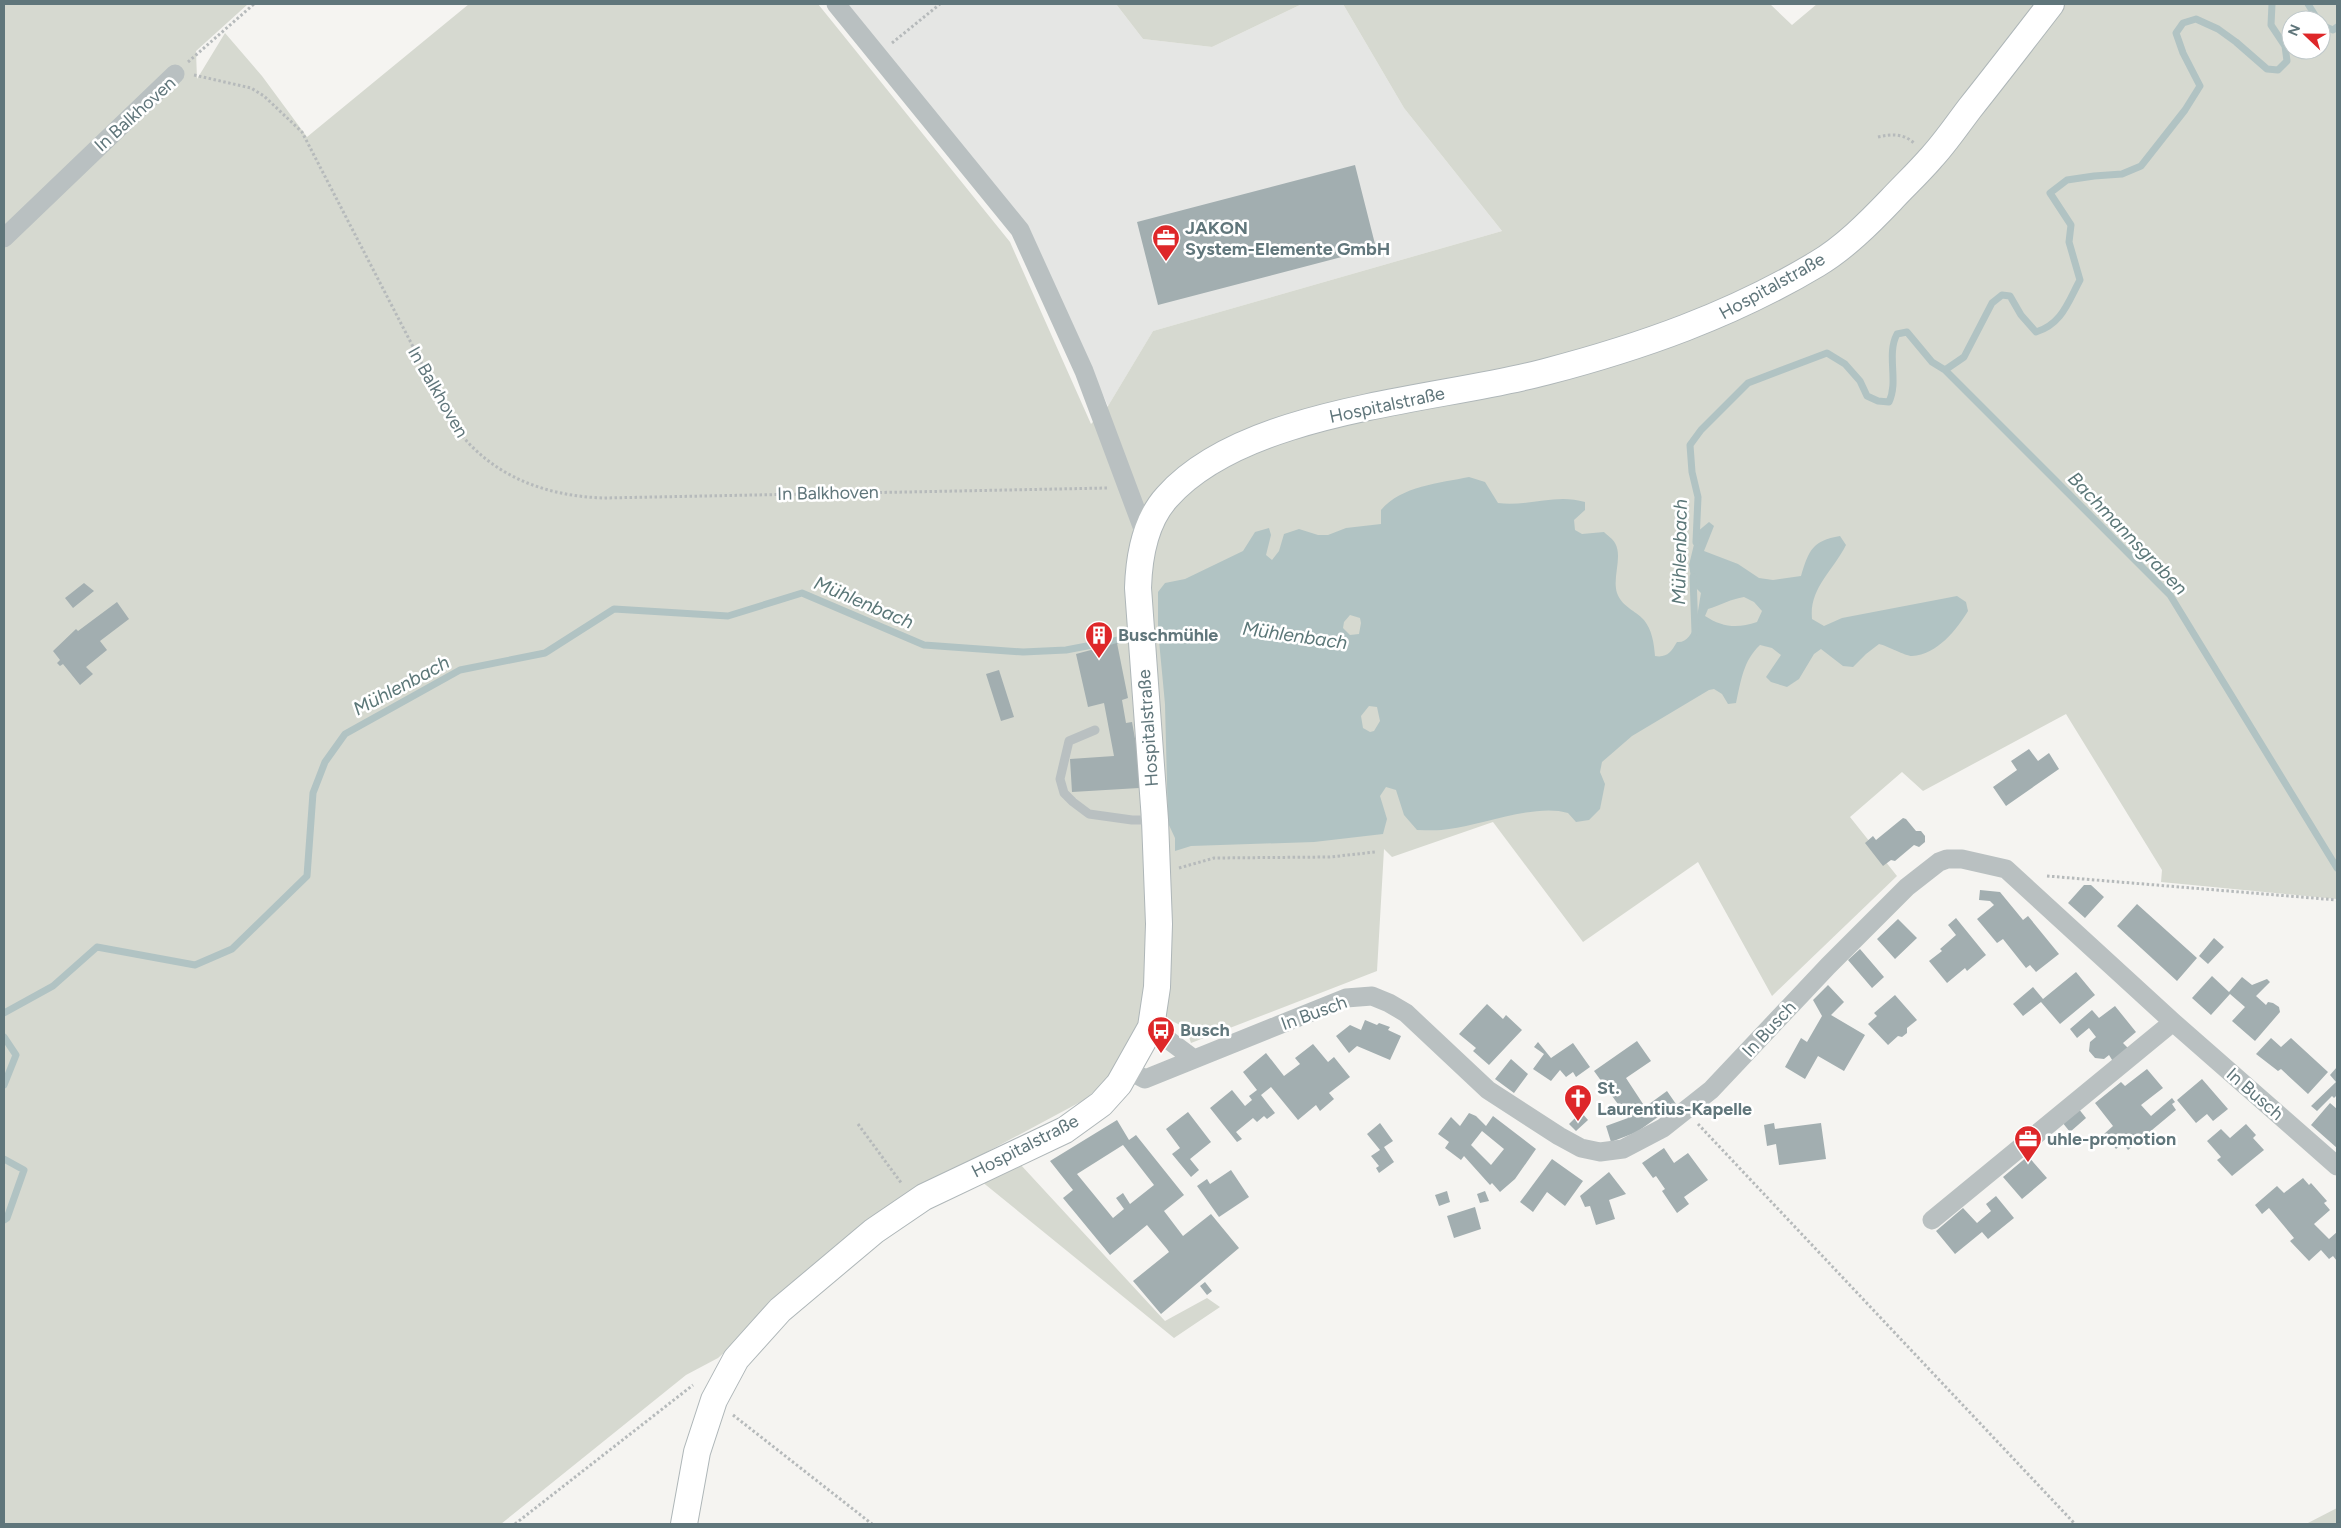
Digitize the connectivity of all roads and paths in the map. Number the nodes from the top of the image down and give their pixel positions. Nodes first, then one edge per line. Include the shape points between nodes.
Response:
1 (254, 4) edge
2 (836, 4) edge
3 (940, 4) edge
4 (2051, 4) edge
5 (878, 54) junction
6 (175, 74) junction
7 (1878, 137) dead end
8 (1932, 158) junction
9 (4, 238) edge
10 (1129, 487) junction
11 (1146, 536) junction
12 (1095, 730) dead end
13 (1154, 820) junction
14 (1375, 852) dead end
15 (1157, 874) junction
16 (2047, 876) dead end
17 (2337, 900) edge
18 (2173, 1022) junction
19 (1152, 1027) junction
20 (1194, 1059) junction
21 (1128, 1070) junction
22 (1686, 1111) junction
23 (858, 1124) dead end
24 (2337, 1166) edge
25 (916, 1202) junction
26 (1932, 1220) dead end
27 (714, 1400) junction
28 (516, 1524) edge
29 (684, 1524) edge
30 (872, 1524) edge
31 (2075, 1524) edge

1 - 6 path
2 - 5 street
3 - 5 path
4 - 8 street, Hospitalstraße
5 - 10 street via 1020,230 1084,370
6 - 9 street, In Balkhoven
6 - 10 path, In Balkhoven via 198,75 251,88 302,132 452,424 483,457 536,487 556,494 604,498
7 - 8 path via 1892,134 1908,138
8 - 11 street, Hospitalstraße via 1869,222 1820,262 1742,305 1704,322 1544,373 1331,416 1270,435 1226,454 1185,480 1166,498
10 - 11 street
11 - 13 street, Hospitalstraße via 1138,562 1138,588
12 - 13 lane via 1069,741 1060,779 1064,793 1089,814
13 - 15 street, Hospitalstraße
14 - 15 path via 1330,857 1214,858
15 - 19 street, Hospitalstraße via 1160,924
16 - 17 path
18 - 22 street, In Busch via 2006,869 1962,859 1947,859 1907,887 1711,1090
18 - 24 street, In Busch
18 - 26 street
19 - 20 street
19 - 21 street, Hospitalstraße
20 - 21 street, In Busch via 1145,1080
20 - 22 street, In Busch via 1346,998 1372,996 1406,1013 1488,1090 1581,1148 1600,1152 1623,1149 1663,1128
21 - 25 street, Hospitalstraße via 1101,1104 1065,1130
22 - 31 path
23 - 25 path
25 - 27 street, Hospitalstraße via 874,1231 780,1310 736,1359
27 - 28 path via 697,1382
27 - 29 street, Hospitalstraße via 697,1452
27 - 30 path

